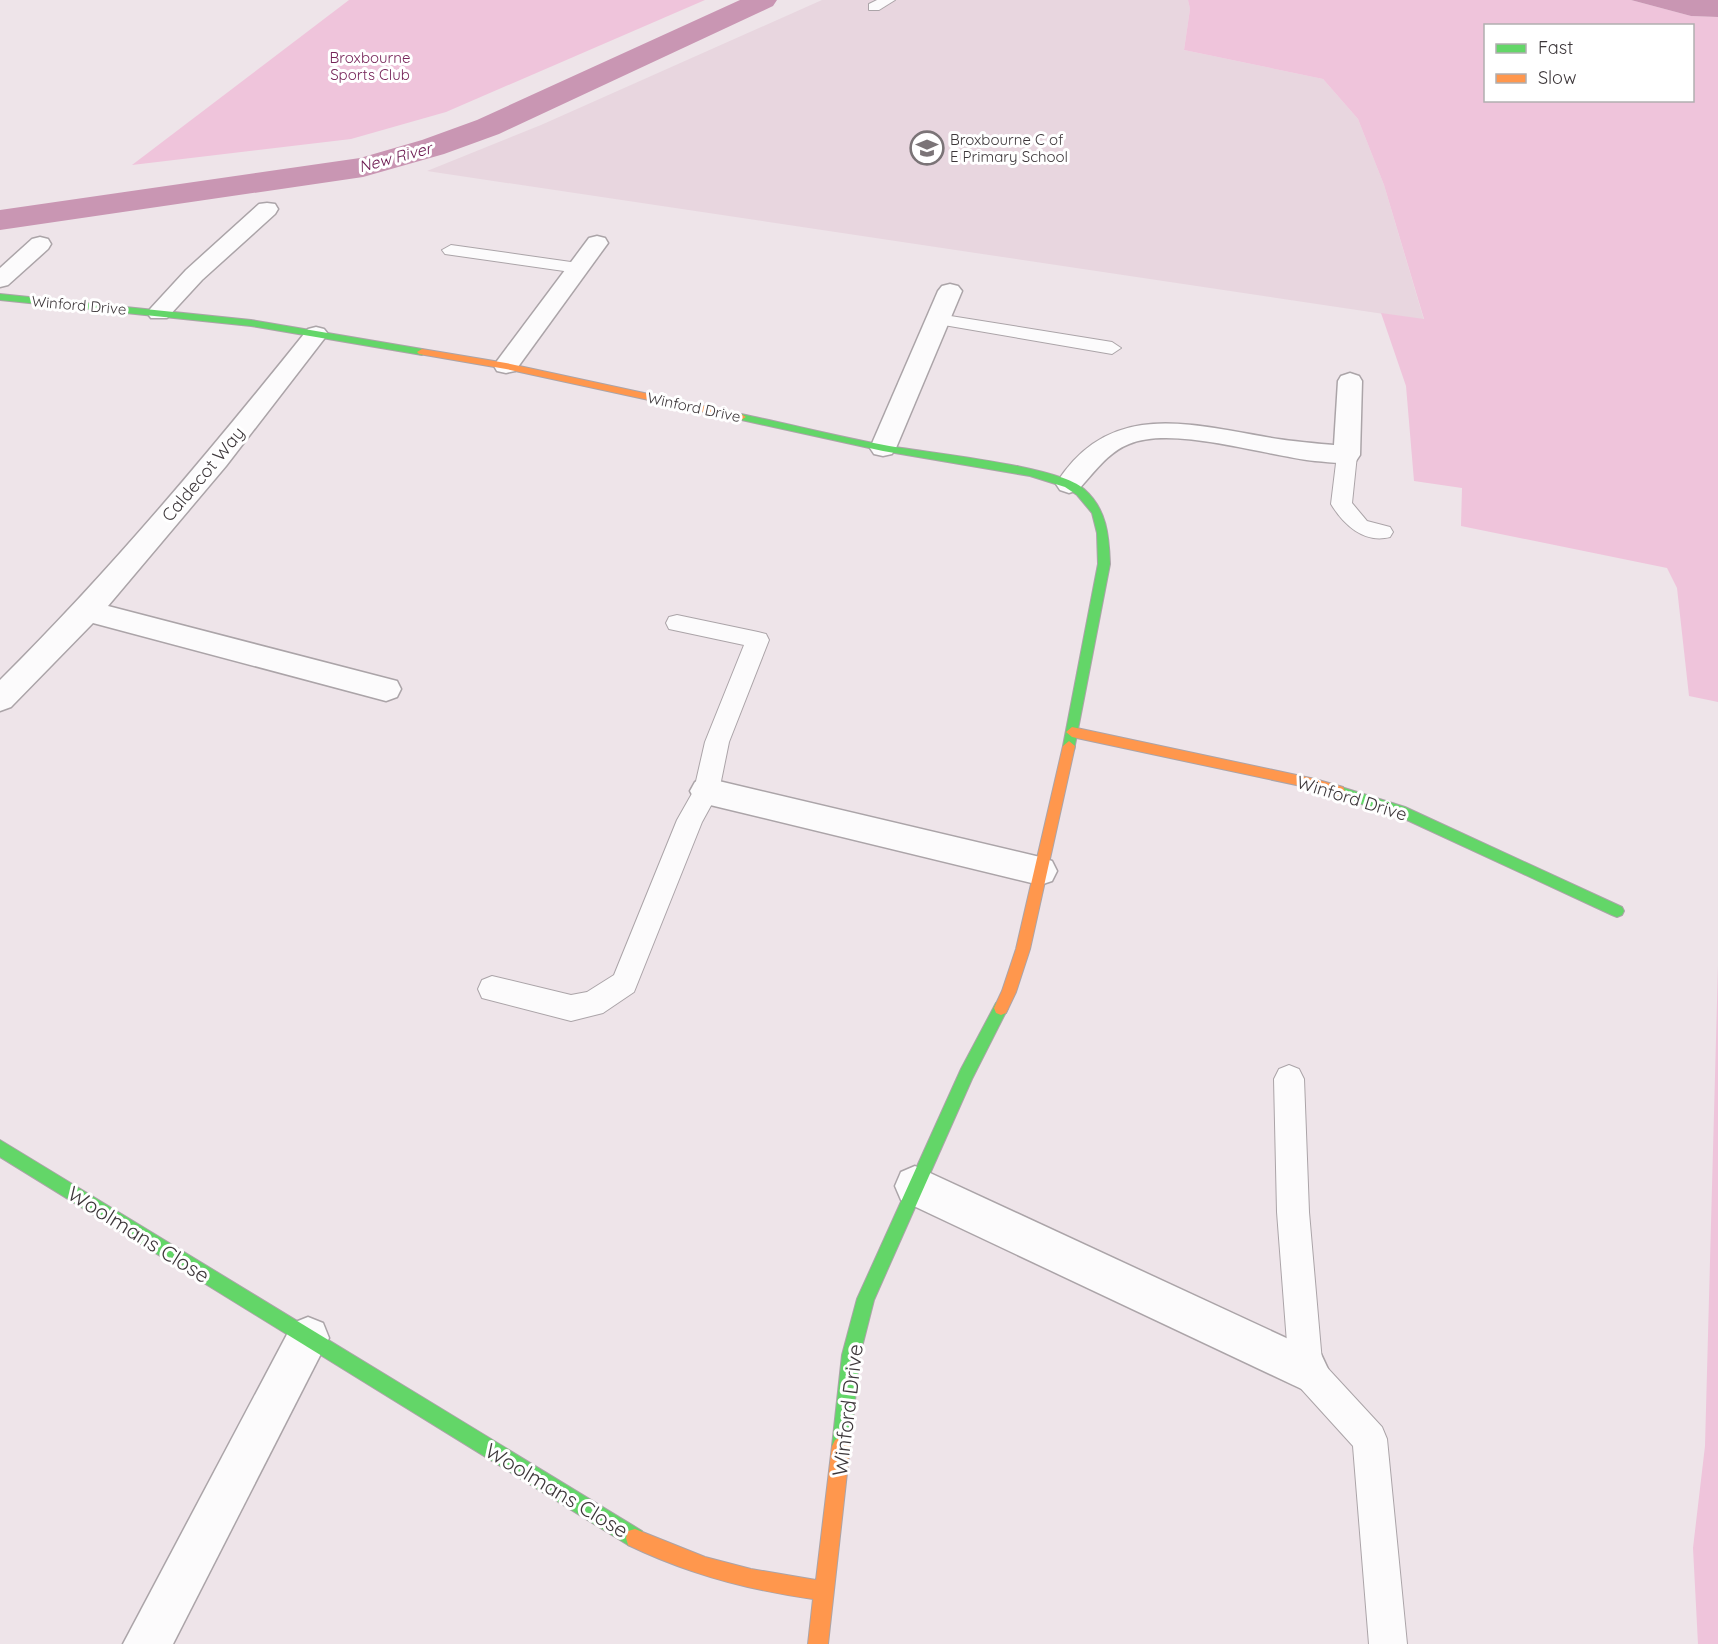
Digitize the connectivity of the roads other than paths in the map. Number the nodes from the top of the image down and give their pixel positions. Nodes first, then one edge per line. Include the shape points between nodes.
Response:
1 (888, 0) edge
2 (874, 7) dead end
3 (267, 209) dead end
4 (597, 243) dead end
5 (40, 244) dead end
6 (451, 250) dead end
7 (578, 268) junction
8 (0, 280) edge
9 (950, 291) dead end
10 (0, 297) edge
11 (159, 313) junction
12 (938, 319) junction
13 (316, 334) junction
14 (1112, 348) dead end
15 (506, 366) junction
16 (1350, 381) dead end
17 (883, 448) junction
18 (1347, 455) junction
19 (1069, 484) junction
20 (1382, 532) dead end
21 (87, 611) junction
22 (677, 623) dead end
23 (386, 689) dead end
24 (0, 699) edge
25 (1072, 732) junction
26 (706, 791) junction
27 (1040, 871) junction
28 (1617, 911) dead end
29 (492, 989) dead end
30 (1290, 1079) dead end
31 (0, 1148) edge
32 (915, 1186) junction
33 (308, 1338) junction
34 (1306, 1369) junction
35 (825, 1591) junction
36 (147, 1644) edge
37 (818, 1644) edge
38 (1388, 1644) edge

1 - 2 lane
3 - 11 street via 194,275
4 - 7 street
5 - 8 street
6 - 7 lane
7 - 15 street
9 - 12 street
10 - 11 street, Winford Drive
11 - 13 street, Winford Drive
12 - 14 lane
12 - 17 street
13 - 15 street, Winford Drive
13 - 21 street, Caldecot Way via 217,460
15 - 17 street, Winford Drive
16 - 18 street
17 - 19 street, Winford Drive via 1031,473
18 - 19 street via 1178,432 1148,432 1120,437
18 - 20 lane via 1341,504 1360,526
19 - 25 street, Winford Drive via 1097,512 1103,533 1104,564
21 - 23 street
21 - 24 street, Caldecot Way
22 - 26 lane via 758,640 717,742
25 - 27 street, Winford Drive
25 - 28 street, Winford Drive via 1315,784 1400,811
26 - 27 street
26 - 29 lane via 690,820 624,983 593,1004 571,1008
27 - 32 street, Winford Drive via 1009,992
30 - 34 lane via 1293,1212
31 - 33 street, Woolmans Close
32 - 34 street
32 - 35 street, Winford Drive via 866,1299 851,1355
33 - 35 street, Woolmans Close via 637,1539 711,1571
33 - 36 street
34 - 38 lane via 1370,1439
35 - 37 street, Winford Drive

